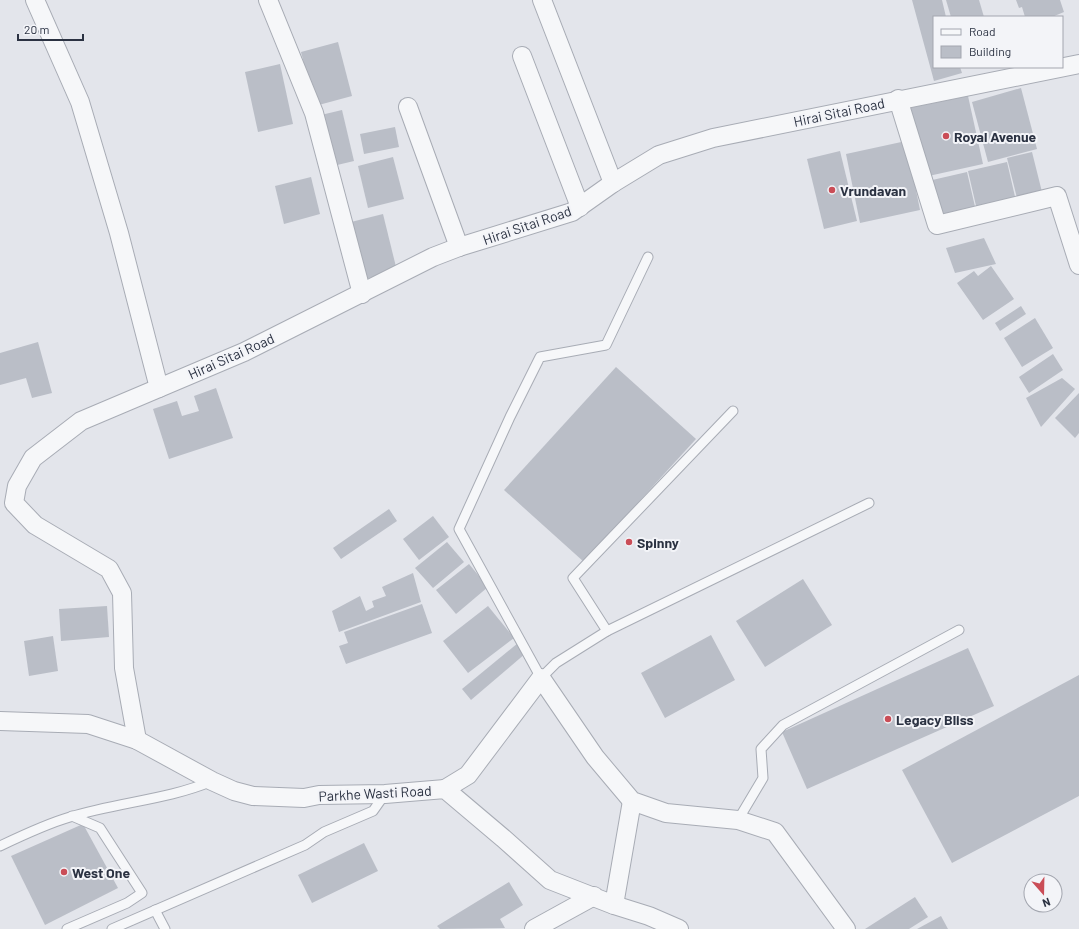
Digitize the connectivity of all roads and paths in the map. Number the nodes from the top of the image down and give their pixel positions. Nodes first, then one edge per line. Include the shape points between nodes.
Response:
1 (35, 0) edge
2 (268, 0) edge
3 (542, 0) edge
4 (522, 56) dead end
5 (1079, 64) edge
6 (1063, 67) edge
7 (1058, 68) edge
8 (898, 99) junction
9 (408, 107) dead end
10 (613, 183) junction
11 (580, 206) junction
12 (459, 247) junction
13 (648, 257) dead end
14 (1079, 265) edge
15 (362, 294) junction
16 (159, 388) junction
17 (733, 411) dead end
18 (10, 498) edge
19 (869, 504) dead end
20 (959, 630) dead end
21 (607, 631) junction
22 (541, 678) junction
23 (0, 721) edge
24 (136, 740) junction
25 (212, 781) junction
26 (445, 789) junction
27 (385, 794) junction
28 (632, 802) junction
29 (72, 816) junction
30 (738, 820) junction
31 (0, 846) edge
32 (594, 896) junction
33 (614, 905) junction
34 (155, 910) junction
35 (67, 929) edge
36 (112, 929) edge
37 (165, 929) edge
38 (534, 929) edge
39 (679, 929) edge
40 (846, 929) edge

1 - 16 street via 80,102 119,233
2 - 15 street via 314,113
3 - 10 street
4 - 11 street
5 - 6 street, Hirai Sitai Road
7 - 8 street, Hirai Sitai Road
8 - 10 street, Hirai Sitai Road via 713,138 659,156
8 - 14 street via 937,225 1057,196
9 - 12 street
10 - 11 street, Hirai Sitai Road
11 - 12 street, Hirai Sitai Road via 572,212
12 - 15 street, Hirai Sitai Road via 433,257
13 - 22 lane via 606,345 540,357 459,529
15 - 16 street, Hirai Sitai Road via 244,352
16 - 18 street, Hirai Sitai Road via 82,421 33,458
17 - 21 lane via 573,578
18 - 24 street via 35,524 109,569 122,593 124,668
19 - 21 lane
20 - 30 lane via 783,725 761,749 763,778
21 - 22 lane via 556,663
22 - 26 street via 468,775
22 - 28 street via 595,757
23 - 24 street, Parkhe Wasti Road via 88,724
24 - 25 street, Parkhe Wasti Road
25 - 27 street, Parkhe Wasti Road via 253,796 304,798 319,795
25 - 29 lane via 176,794
26 - 27 street, Parkhe Wasti Road
26 - 32 street, Parkhe Wasti Road via 550,880
27 - 34 lane via 373,811 324,832 305,845
28 - 30 street via 666,813
28 - 33 street
29 - 31 lane via 42,826
29 - 35 lane via 100,828 142,893 127,903
30 - 40 street via 775,832
32 - 33 street, Parkhe Wasti Road
32 - 38 street
33 - 39 street, Parkhe Wasti Road
34 - 36 lane
34 - 37 lane

